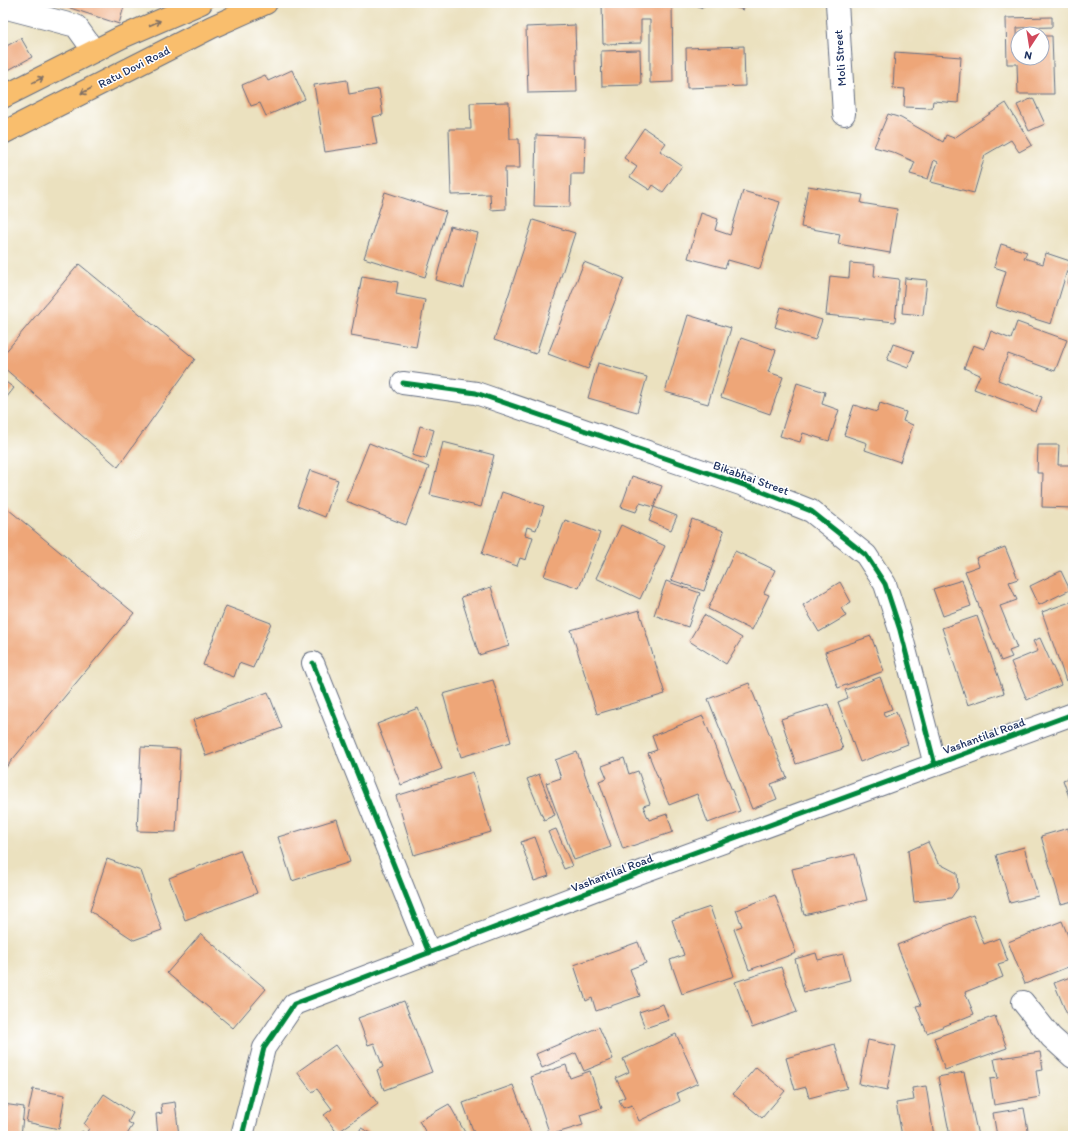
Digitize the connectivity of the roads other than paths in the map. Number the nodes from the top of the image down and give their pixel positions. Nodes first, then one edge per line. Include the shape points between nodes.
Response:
1 (201, 3) edge
2 (266, 3) edge
3 (837, 3) edge
4 (3, 7) edge
5 (212, 27) junction
6 (94, 51) junction
7 (3, 97) edge
8 (844, 114) dead end
9 (3, 133) edge
10 (403, 383) dead end
11 (314, 663) dead end
12 (1073, 714) edge
13 (935, 765) junction
14 (429, 953) junction
15 (1023, 1002) dead end
16 (1073, 1057) edge
17 (242, 1136) edge

1 - 5 street
6 -> 1 main road
2 - 5 main road, Ratu Dovi Road
3 - 8 street, Moli Street
4 - 6 street via 76,26
5 -> 9 main road, Ratu Dovi Road
7 -> 6 main road
10 - 13 street, Bikabhai Street via 476,393 758,490 811,511 866,555 885,584 900,630
11 - 14 street
12 - 13 street, Vashantilal Road
13 - 14 street, Vashantilal Road via 651,868
14 - 17 street, Vashantilal Road via 294,1004 264,1048
15 - 16 street via 1052,1037

